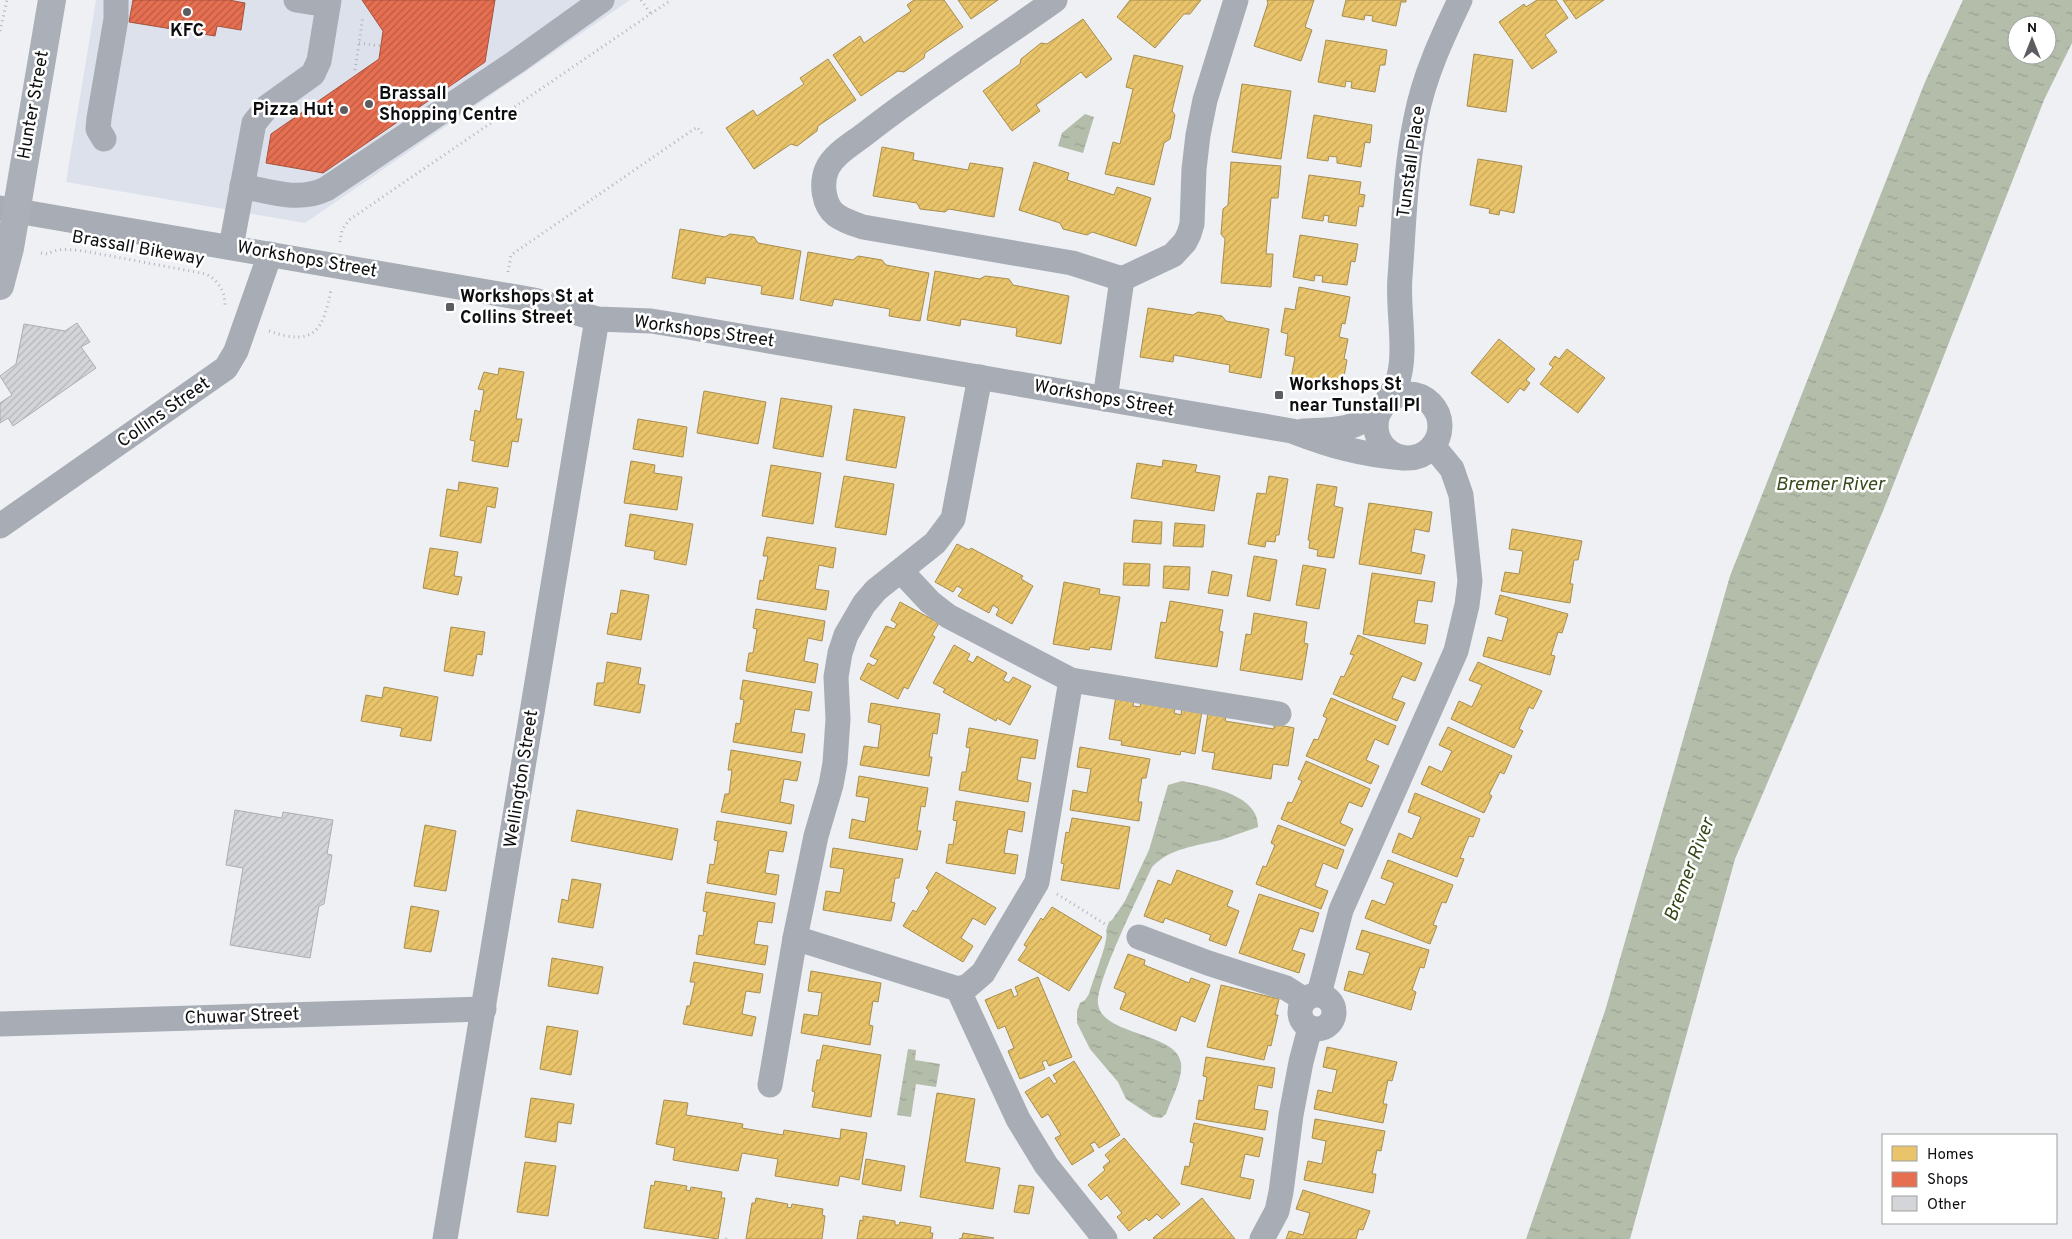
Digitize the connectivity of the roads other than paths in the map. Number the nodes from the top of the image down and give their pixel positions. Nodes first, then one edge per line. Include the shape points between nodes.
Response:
1 (52, 0) edge
2 (116, 0) edge
3 (296, 0) edge
4 (602, 0) edge
5 (1055, 0) edge
6 (1236, 0) edge
7 (1460, 0) edge
8 (328, 2) edge
9 (104, 139) dead end
10 (242, 186) junction
11 (8, 209) edge
12 (231, 247) junction
13 (270, 254) junction
14 (1122, 279) junction
15 (0, 286) edge
16 (597, 319) junction
17 (1401, 332) junction
18 (980, 377) junction
19 (1424, 398) junction
20 (1105, 399) junction
21 (1383, 407) junction
22 (1292, 431) junction
23 (1433, 446) junction
24 (1403, 458) junction
25 (0, 526) edge
26 (902, 571) junction
27 (1071, 680) junction
28 (1279, 714) dead end
29 (1139, 937) dead end
30 (795, 938) junction
31 (958, 989) junction
32 (1312, 997) junction
33 (484, 1009) junction
34 (0, 1024) edge
35 (770, 1085) dead end
36 (445, 1239) edge
37 (1105, 1239) edge
38 (1262, 1239) edge

1 - 11 main road, Hunter Street
2 - 9 street via 98,129
3 - 8 street
4 - 10 street via 326,189 300,196
5 - 14 street via 841,152 827,169 823,186 825,197 834,214 863,227 1072,263
6 - 14 street via 1205,100 1198,135 1189,234 1173,255
7 - 17 street, Tunstall Place via 1442,37 1416,116 1399,279
8 - 10 street via 317,67 308,78 267,107 254,123
10 - 12 street
11 - 12 street, Workshops Street
11 - 15 main road, Hunter Street via 10,248
12 - 13 street, Workshops Street
13 - 16 street, Workshops Street via 540,302
13 - 25 street, Collins Street via 236,351 226,368
14 - 20 street
16 - 18 street, Workshops Street via 651,321
16 - 33 street, Wellington Street
17 - 19 street, Tunstall Place
17 - 21 street, Tunstall Place via 1399,374
18 - 20 street, Workshops Street
18 - 26 street via 953,519 935,543
19 - 21 street via 1403,395
19 - 23 street via 1438,415 1440,426
20 - 22 street, Workshops Street
21 - 22 street, Workshops Street via 1367,421 1352,427
21 - 24 street via 1376,419 1378,438 1384,448
22 - 24 street, Workshops Street via 1332,446 1376,456
23 - 24 street via 1425,454
23 - 32 street via 1452,469 1461,495 1470,581 1467,605 1456,651 1341,910
26 - 27 street via 930,602 948,616
26 - 30 street via 876,590 864,604 846,635 840,653 836,676 835,763
27 - 28 street
27 - 31 street via 1037,882 983,973 968,986
29 - 32 street
30 - 31 street
30 - 35 street
31 - 37 street via 1022,1127 1046,1165
32 - 38 street via 1301,1004 1300,1017 1310,1028 1291,1115 1277,1211
33 - 34 street, Chuwar Street
33 - 36 street, Wellington Street

